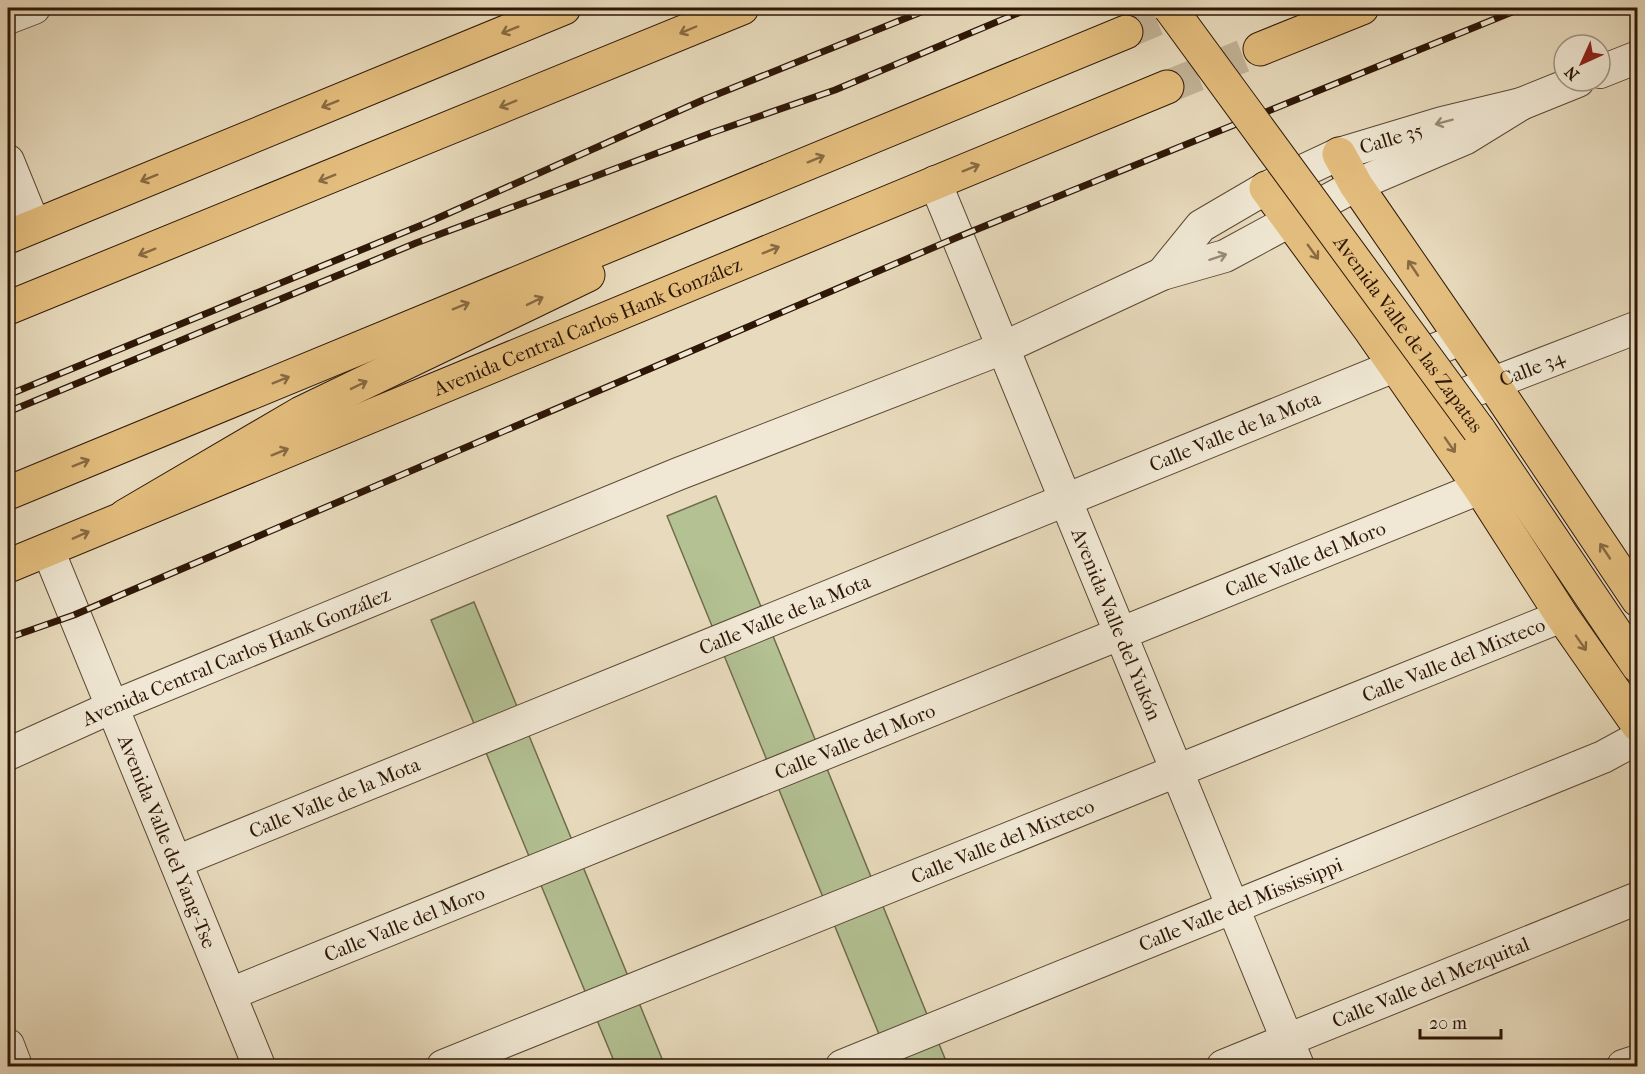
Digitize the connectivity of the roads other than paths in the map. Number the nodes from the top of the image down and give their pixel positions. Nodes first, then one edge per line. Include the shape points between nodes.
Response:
1 (34, 8) edge
2 (564, 8) edge
3 (742, 8) edge
4 (1170, 8) edge
5 (1362, 8) edge
6 (8, 18) edge
7 (1126, 32) tunnel mouth
8 (1260, 49) tunnel mouth
9 (1638, 57) edge
10 (1612, 67) edge
11 (1167, 87) tunnel mouth
12 (1552, 91) edge
13 (1521, 104) junction
14 (1339, 154) junction
15 (8, 161) edge
16 (780, 173) junction
17 (935, 182) junction
18 (1356, 185) junction
19 (1266, 188) junction
20 (1291, 221) junction
21 (21, 231) edge
22 (1162, 274) junction
23 (1436, 301) junction
24 (8, 308) edge
25 (1638, 327) edge
26 (1371, 331) junction
27 (1461, 339) junction
28 (1003, 348) junction
29 (1394, 365) junction
30 (1493, 384) junction
31 (1425, 410) junction
32 (1480, 488) junction
33 (8, 493) edge
34 (1065, 499) junction
35 (124, 516) junction
36 (48, 550) junction
37 (8, 566) edge
38 (1636, 596) edge
39 (1562, 616) junction
40 (1120, 634) junction
41 (1638, 666) edge
42 (112, 707) junction
43 (1638, 725) edge
44 (1638, 738) edge
45 (8, 754) edge
46 (1177, 771) junction
47 (176, 862) junction
48 (1638, 898) edge
49 (1232, 907) junction
50 (230, 994) junction
51 (8, 1045) edge
52 (1292, 1053) edge
53 (1638, 1061) edge
54 (16, 1066) edge
55 (259, 1066) edge
56 (443, 1066) edge
57 (842, 1066) edge
58 (1223, 1066) edge
59 (1623, 1066) edge

1 - 6 street
2 -> 21 main road
3 -> 24 main road
4 - 41 main road, Avenida Valle de las Zapatas, bridge via 1479,430
5 - 8 main road
16 -> 7 main road
9 - 10 street
17 -> 11 main road, Avenida Central Carlos Hank González
12 - 13 street, Calle 35
13 -> 14 street, Calle 35
13 - 18 street, Calle 35 via 1466,138
14 - 18 main road, Avenida Valle de las Zapatas
14 - 19 street, Calle 35
15 - 21 street
33 -> 16 main road
35 -> 16 main road via 301,413 683,230
17 - 28 street, Avenida Valle del Yukón
35 -> 17 main road, Avenida Central Carlos Hank González
18 - 20 street, Calle 35
23 -> 18 main road, Avenida Valle de las Zapatas
19 - 20 main road, Avenida Valle de las Zapatas
19 - 22 street, Avenida Central Carlos Hank González via 1201,226
22 -> 20 street, Avenida Central Carlos Hank González via 1225,256
20 -> 26 main road, Avenida Valle de las Zapatas
22 - 28 street, Avenida Central Carlos Hank González
23 - 26 main road
23 - 27 main road, Avenida Valle de las Zapatas
25 - 30 street, Calle 34
26 - 29 main road, Avenida Valle de las Zapatas
27 - 29 street, Calle Valle de la Mota
27 - 30 main road, Avenida Valle de las Zapatas
28 - 34 street, Avenida Valle del Yukón
28 - 42 street, Avenida Central Carlos Hank González via 678,474
29 - 31 main road, Avenida Valle de las Zapatas
29 - 34 street, Calle Valle de la Mota
30 - 31 street, Calle 34
38 -> 30 main road, Avenida Valle de las Zapatas
31 -> 32 main road, Avenida Valle de las Zapatas
32 - 39 main road, Avenida Valle de las Zapatas
32 - 40 street, Calle Valle del Moro
34 - 40 street, Avenida Valle del Yukón
34 - 47 street, Calle Valle de la Mota
36 -> 35 main road, Avenida Central Carlos Hank González
36 - 37 main road, Avenida Central Carlos Hank González
36 - 42 street, Avenida Valle del Yang-Tse
39 -> 43 main road, Avenida Valle de las Zapatas
39 - 46 street, Calle Valle del Mixteco
40 - 46 street, Avenida Valle del Yukón
40 - 50 street, Calle Valle del Moro
42 - 45 street, Avenida Central Carlos Hank González
42 - 47 street, Avenida Valle del Yang-Tse
44 - 49 street, Calle Valle del Mississippi via 1603,757
46 - 49 street, Avenida Valle del Yukón
46 - 56 street, Calle Valle del Mixteco
47 - 50 street, Avenida Valle del Yang-Tse
48 - 52 street, Calle Valle del Mezquital
49 - 52 street, Avenida Valle del Yukón
49 - 57 street, Calle Valle del Mississippi
50 - 55 street, Avenida Valle del Yang-Tse
51 - 54 street
52 - 58 street, Calle Valle del Mezquital
53 - 59 street

